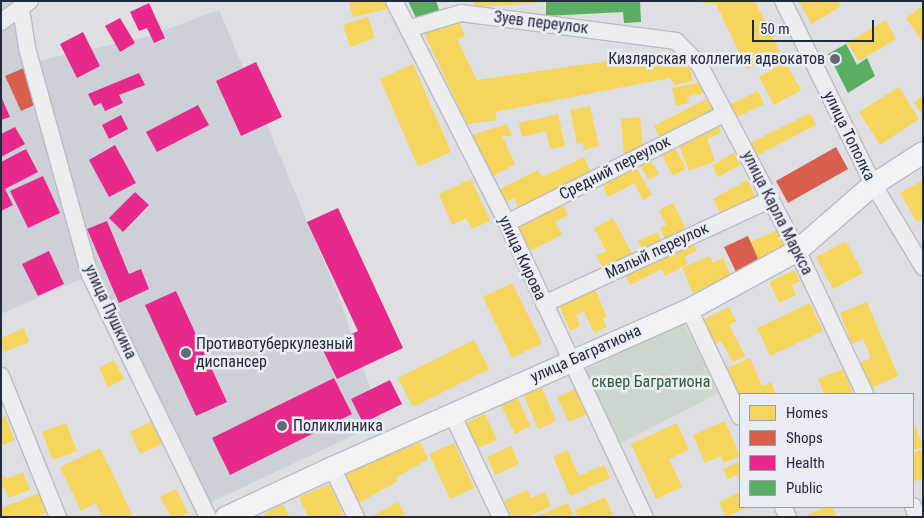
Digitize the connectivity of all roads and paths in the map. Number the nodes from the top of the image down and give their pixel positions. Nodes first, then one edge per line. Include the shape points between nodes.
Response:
1 (394, 1) edge
2 (783, 1) edge
3 (26, 5) edge
4 (1, 22) edge
5 (408, 29) junction
6 (676, 41) joint
7 (724, 114) junction
8 (923, 152) edge
9 (873, 184) junction
10 (771, 199) junction
11 (506, 223) junction
12 (797, 250) junction
13 (923, 267) edge
14 (544, 304) junction
15 (689, 309) junction
16 (571, 360) junction
17 (1, 376) edge
18 (865, 393) edge
19 (452, 414) junction
20 (739, 415) edge
21 (332, 467) junction
22 (58, 517) edge
23 (208, 517) edge
24 (226, 517) edge
25 (356, 517) edge
26 (501, 517) edge
27 (645, 517) edge

1 - 5 street, улица Кирова
2 - 9 street, улица Тополка
3 - 4 street
3 - 23 street, улица Пушкина via 27,48 90,275
5 - 6 street, Зуев переулок via 462,13
5 - 11 street, улица Кирова
6 - 7 street, улица Карла Маркса via 700,64
7 - 10 street, улица Карла Маркса
7 - 11 street, Средний переулок
8 - 9 main road, улица Багратиона
9 - 12 main road, улица Багратиона
9 - 13 street, улица Тополка
10 - 12 street, улица Карла Маркса
10 - 14 street, Малый переулок
11 - 14 street, улица Кирова
12 - 15 main road, улица Багратиона
12 - 18 street, улица Карла Маркса
14 - 16 street, улица Кирова
15 - 16 main road, улица Багратиона
15 - 20 street
16 - 19 main road, улица Багратиона
16 - 27 street, улица Кирова
17 - 22 street
19 - 21 main road, улица Багратиона
19 - 26 street
21 - 24 main road, улица Багратиона
21 - 25 street

